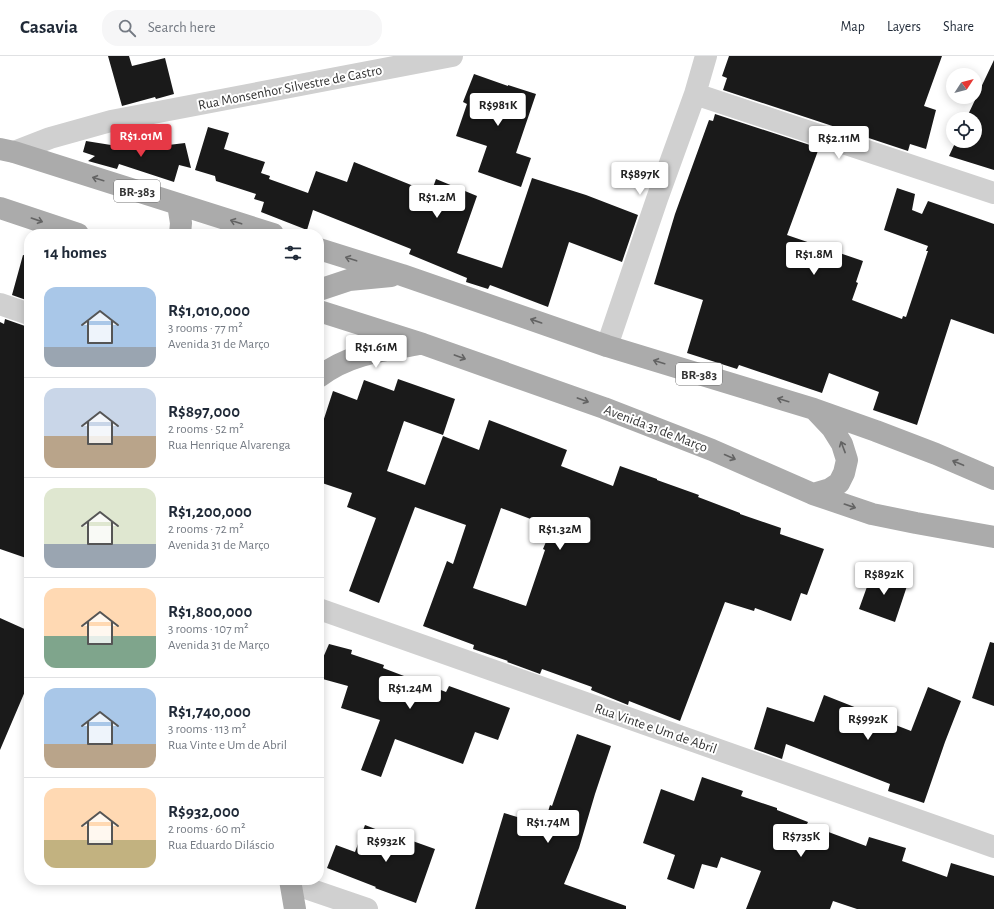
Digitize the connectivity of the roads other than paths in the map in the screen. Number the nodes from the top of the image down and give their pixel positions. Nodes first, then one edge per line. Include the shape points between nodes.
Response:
1 (452, 56) edge
2 (706, 56) edge
3 (695, 94) junction
4 (5, 154) edge
5 (994, 193) edge
6 (178, 204) junction
7 (1, 210) edge
8 (62, 229) edge
9 (180, 229) edge
10 (257, 229) edge
11 (324, 251) edge
12 (402, 275) junction
13 (324, 288) edge
14 (0, 304) edge
15 (24, 312) edge
16 (324, 313) edge
17 (423, 344) junction
18 (607, 346) junction
19 (324, 373) edge
20 (814, 409) junction
21 (994, 479) edge
22 (813, 494) junction
23 (994, 537) edge
24 (324, 611) edge
25 (994, 847) edge
26 (291, 885) edge
27 (301, 885) edge
28 (295, 909) edge
29 (367, 909) edge

1 - 4 street, Rua Monsenhor Silvestre de Castro via 111,121
2 - 3 street
3 - 5 street
3 - 18 street
6 -> 4 main road, BR-383
6 - 9 main road
10 -> 6 main road, BR-383
7 -> 8 main road
12 -> 11 main road, BR-383
12 - 13 main road via 349,280
18 -> 12 main road, BR-383
14 - 15 street
16 - 17 main road, Avenida 31 de Março
17 - 19 main road via 372,352
17 -> 22 main road, Avenida 31 de Março via 633,419
20 -> 18 main road, BR-383
21 -> 20 main road, BR-383 via 936,454
22 -> 20 main road via 830,489 839,483 847,460 842,444 832,428
22 -> 23 main road, Avenida 31 de Março via 872,514
24 - 25 street, Rua Vinte e Um de Abril
26 - 28 main road
27 - 29 street

